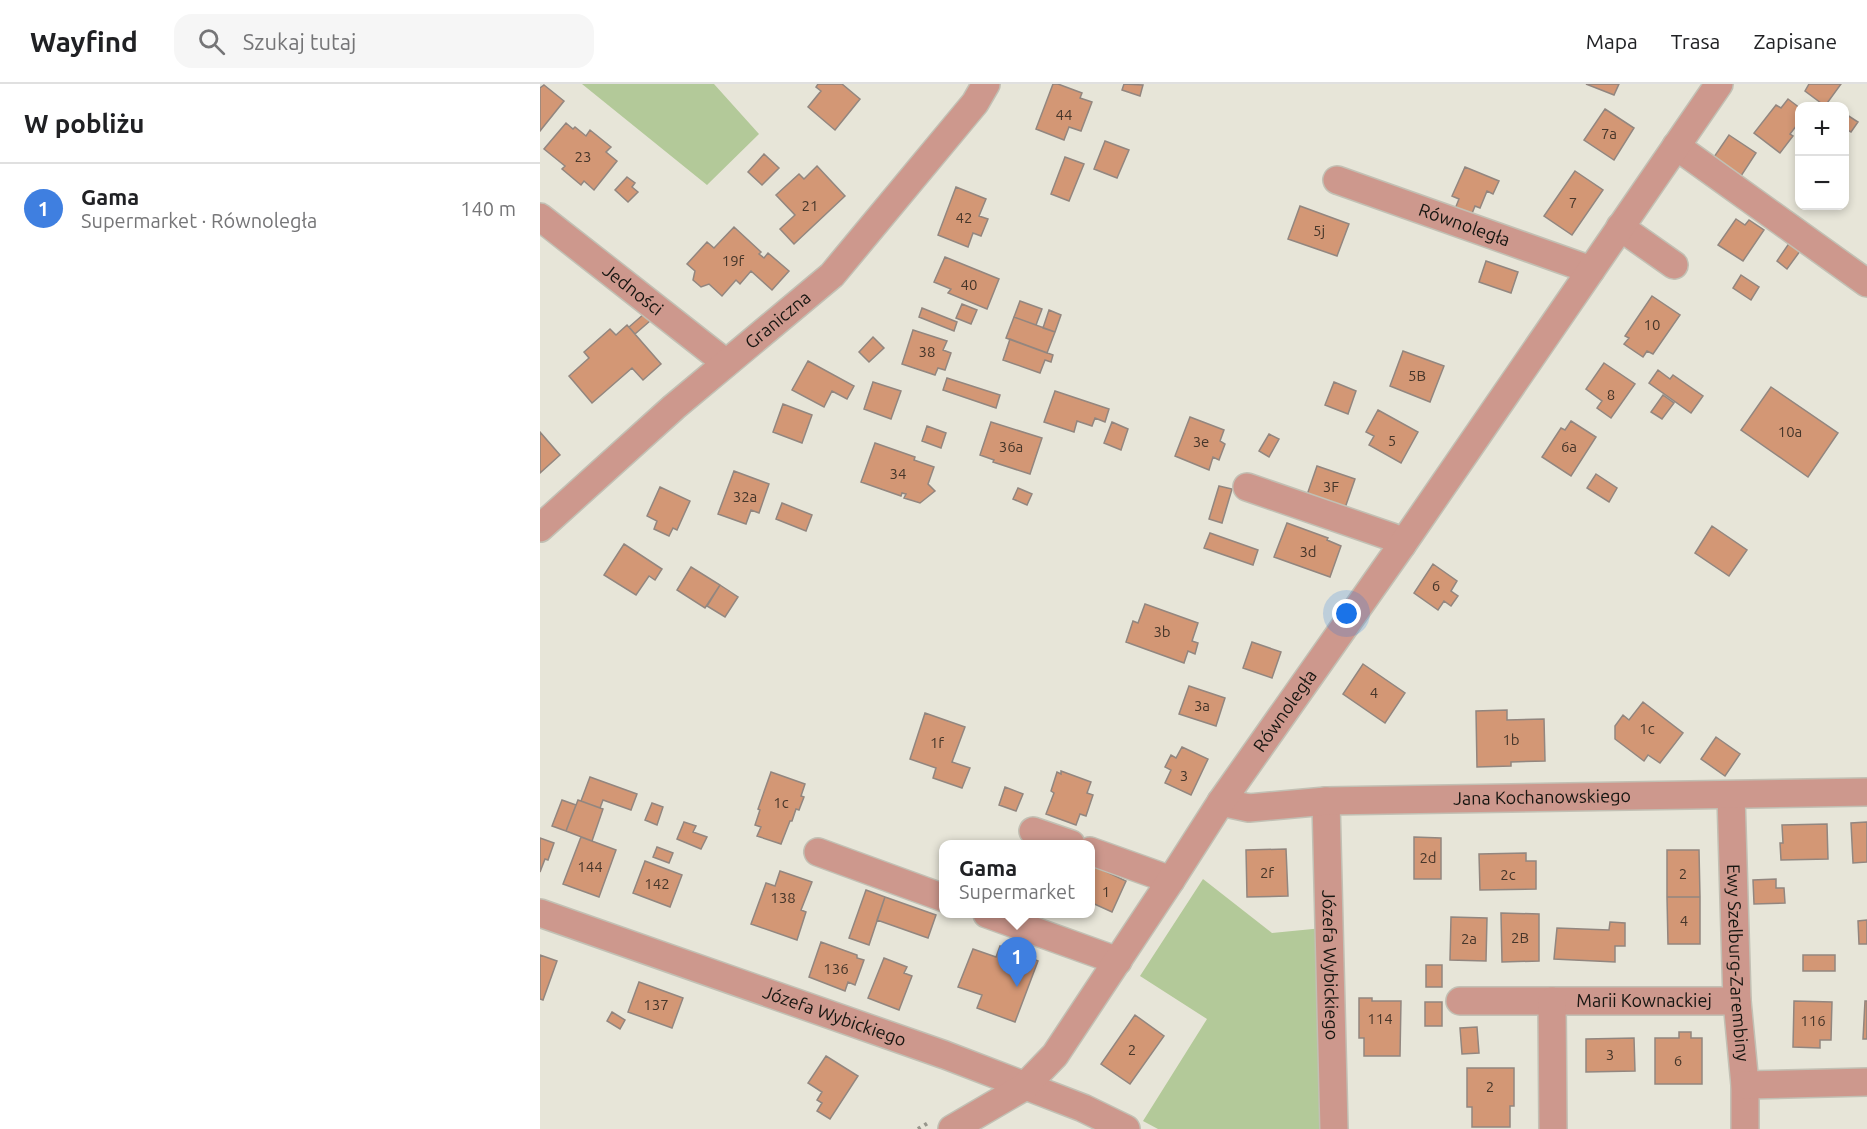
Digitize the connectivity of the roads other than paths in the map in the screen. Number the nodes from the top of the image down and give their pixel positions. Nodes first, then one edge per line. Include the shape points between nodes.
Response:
1 (986, 84) edge
2 (1719, 84) edge
3 (1676, 146) junction
4 (1337, 180) dead end
5 (540, 217) edge
6 (1620, 227) junction
7 (1674, 265) dead end
8 (1591, 270) junction
9 (1867, 283) edge
10 (726, 363) junction
11 (1247, 487) dead end
12 (540, 528) edge
13 (1402, 545) junction
14 (1867, 792) edge
15 (1731, 795) junction
16 (1326, 801) junction
17 (1221, 802) junction
18 (1033, 831) dead end
19 (1059, 840) edge
20 (818, 852) dead end
21 (1095, 853) edge
22 (1171, 880) junction
23 (939, 896) edge
24 (540, 913) edge
25 (998, 918) edge
26 (1118, 961) junction
27 (1460, 1001) dead end
28 (1552, 1001) junction
29 (1737, 1001) junction
30 (1867, 1082) edge
31 (1745, 1086) junction
32 (1024, 1087) junction
33 (945, 1123) edge
34 (1126, 1129) edge
35 (1334, 1129) edge
36 (1553, 1129) edge
37 (1745, 1129) edge

1 - 10 street, Graniczna via 975,103 832,275
2 - 3 street, Równoległa
3 - 6 street, Równoległa
3 - 9 street
4 - 8 street, Równoległa
5 - 10 street, Jedności
6 - 7 street
6 - 8 street, Równoległa
8 - 13 street, Równoległa
10 - 12 street, Graniczna
11 - 13 street via 1392,537
13 - 17 street, Równoległa
14 - 15 street, Jana Kochanowskiego
15 - 16 street, Jana Kochanowskiego
15 - 29 street, Ewy Szelburg-Zarembiny
16 - 17 street, Jana Kochanowskiego via 1249,808
16 - 35 street, Józefa Wybickiego
17 - 22 street, Równoległa
18 - 19 street
20 - 23 street
21 - 22 street
22 - 26 street, Równoległa
24 - 32 street, Józefa Wybickiego via 945,1055
25 - 26 street
26 - 32 street, Równoległa via 1055,1055
27 - 28 street, Marii Kownackiej
28 - 29 street, Marii Kownackiej
28 - 36 street, Marii Kownackiej
29 - 31 street, Ewy Szelburg-Zarembiny
30 - 31 street
31 - 37 street, Ewy Szelburg-Zarembiny
32 - 33 street, Równoległa
32 - 34 street, Józefa Wybickiego via 1083,1108

